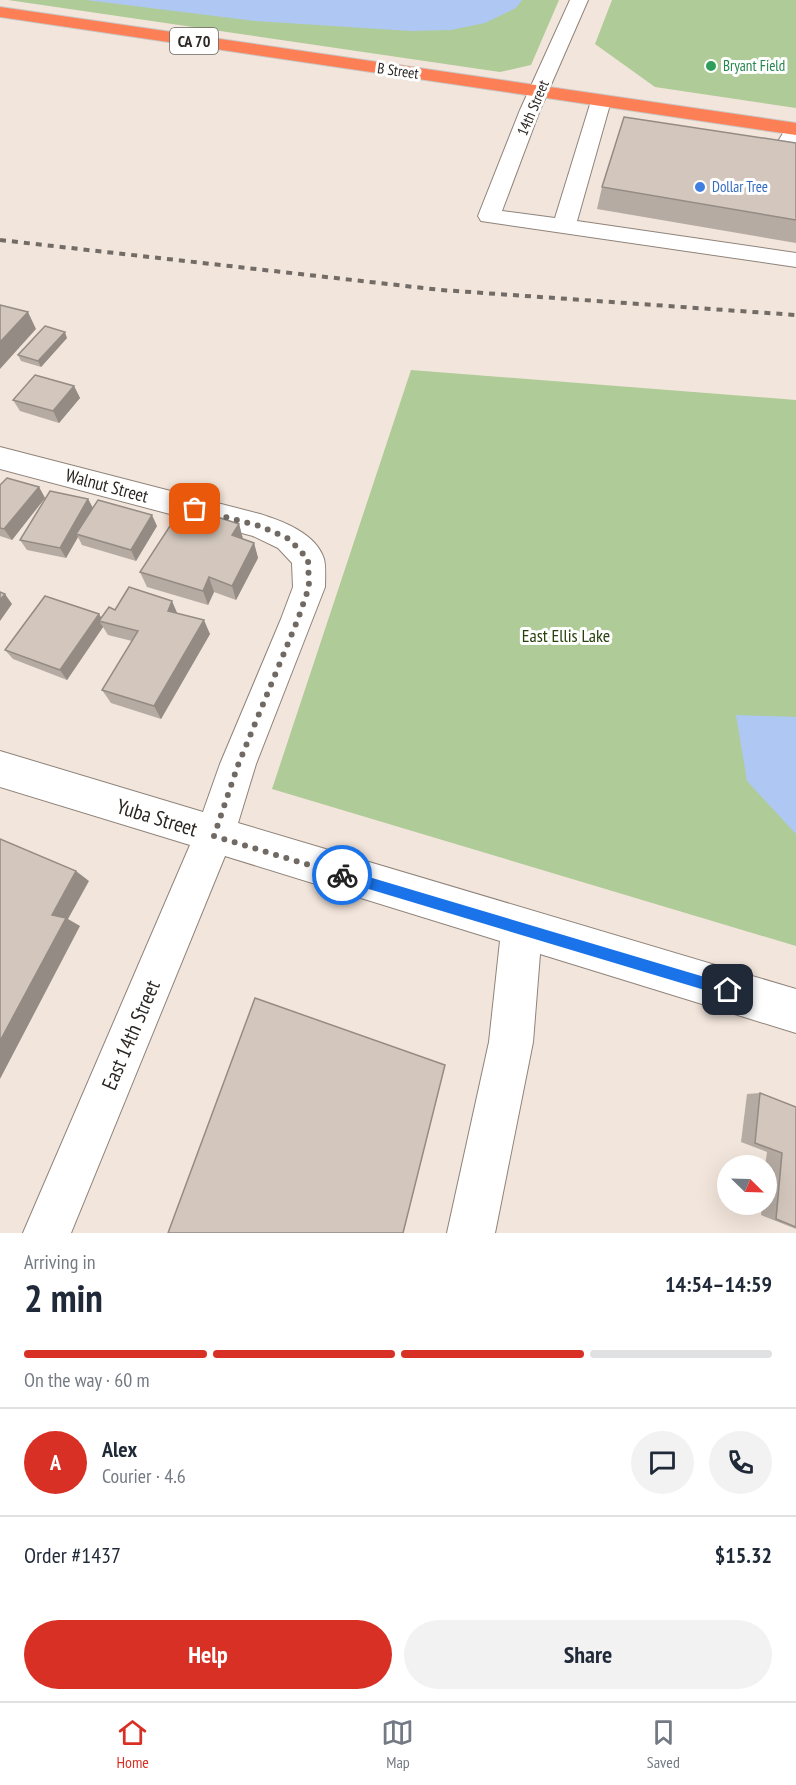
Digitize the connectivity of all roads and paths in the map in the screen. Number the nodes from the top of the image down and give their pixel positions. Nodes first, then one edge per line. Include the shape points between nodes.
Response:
1 (579, 0) edge
2 (0, 12) edge
3 (538, 92) junction
4 (598, 111) junction
5 (618, 125) dead end
6 (796, 129) edge
7 (724, 141) edge
8 (564, 226) junction
9 (796, 260) edge
10 (0, 458) edge
11 (0, 769) edge
12 (214, 836) junction
13 (522, 929) junction
14 (796, 1011) edge
15 (47, 1233) edge
16 (471, 1233) edge

1 - 3 street, 14th Street
2 - 3 highway, B Street / CA 70
3 - 4 highway, B Street / CA 70
3 - 8 street, 14th Street via 489,216
4 - 5 street
4 - 6 highway, B Street / CA 70
4 - 8 street
6 - 7 street via 783,150
8 - 9 street
10 - 12 street, Walnut Street via 260,526 289,539 308,559 309,587
11 - 12 street, Yuba Street
12 - 13 street, Yuba Street
12 - 15 street, East 14th Street
13 - 14 street, Yuba Street
13 - 16 street via 511,1042

